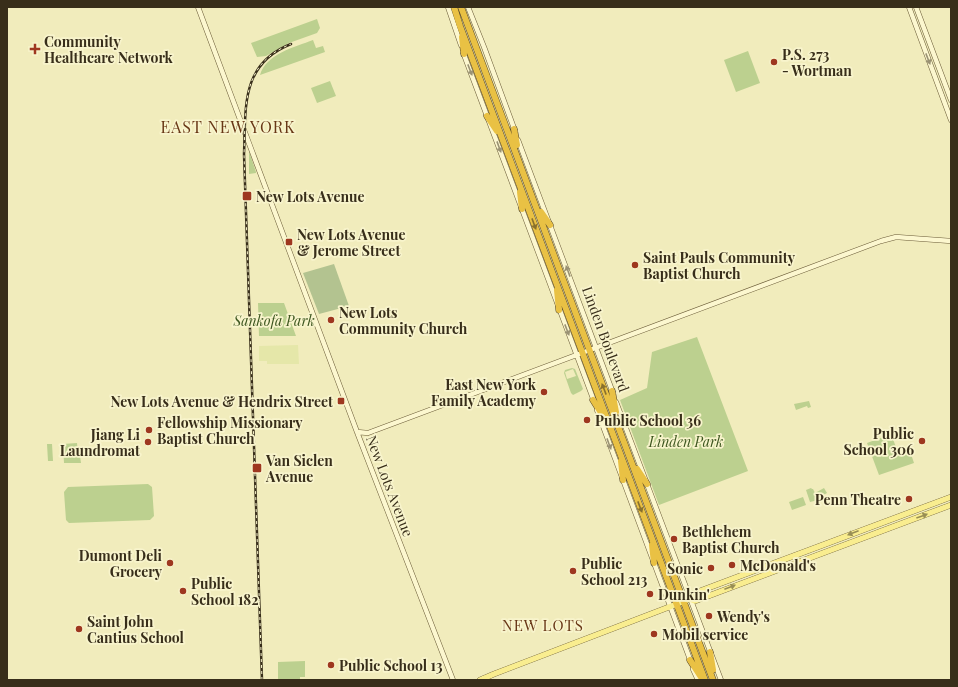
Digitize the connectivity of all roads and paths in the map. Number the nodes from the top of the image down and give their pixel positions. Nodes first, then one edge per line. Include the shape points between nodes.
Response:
1 (198, 7) edge
2 (448, 7) edge
3 (454, 7) edge
4 (461, 7) edge
5 (468, 7) edge
6 (908, 7) edge
7 (916, 7) edge
8 (460, 26) junction
9 (464, 54) junction
10 (951, 100) edge
11 (487, 116) junction
12 (951, 120) edge
13 (514, 130) junction
14 (504, 143) junction
15 (518, 158) junction
16 (519, 182) junction
17 (535, 203) junction
18 (522, 209) junction
19 (550, 225) junction
20 (951, 241) edge
21 (555, 279) junction
22 (559, 310) junction
23 (596, 347) junction
24 (590, 350) junction
25 (579, 354) junction
26 (612, 392) junction
27 (593, 400) junction
28 (609, 425) junction
29 (618, 425) junction
30 (357, 432) junction
31 (619, 452) junction
32 (631, 460) junction
33 (623, 480) junction
34 (647, 484) junction
35 (951, 497) edge
36 (951, 505) edge
37 (652, 537) junction
38 (654, 563) junction
39 (687, 600) junction
40 (677, 605) junction
41 (670, 607) junction
42 (710, 652) junction
43 (690, 660) junction
44 (453, 680) edge
45 (480, 680) edge
46 (698, 680) edge
47 (704, 680) edge
48 (714, 680) edge
49 (721, 680) edge

1 - 30 street, New Lots Avenue
2 - 9 street, Linden Boulevard
3 - 8 highway, Linden Boulevard
4 - 15 highway, Linden Boulevard
5 - 13 street, Linden Boulevard
6 -> 12 street
7 - 10 street
8 - 9 highway
8 - 14 highway, Linden Boulevard
9 -> 11 street, Linden Boulevard
11 - 14 highway
11 -> 18 street, Linden Boulevard
13 - 15 highway
13 - 19 street, Linden Boulevard
14 - 16 highway, Linden Boulevard
15 - 17 highway, Linden Boulevard
16 - 18 highway
16 -> 21 highway, Linden Boulevard
17 - 19 highway
17 - 24 highway, Linden Boulevard
18 - 22 street, Linden Boulevard
23 -> 19 street, Linden Boulevard
20 - 23 street via 896,237 881,241
21 - 22 highway
21 - 25 highway, Linden Boulevard
22 -> 25 street, Linden Boulevard
23 - 24 street
23 - 26 street, Linden Boulevard
24 - 25 street
29 -> 24 highway, Linden Boulevard
25 - 27 street, Linden Boulevard
25 - 28 highway, Linden Boulevard
25 - 30 street via 368,433
26 - 29 highway
26 - 34 street, Linden Boulevard
27 - 28 highway
27 -> 33 street, Linden Boulevard
28 - 31 highway, Linden Boulevard
29 - 32 highway, Linden Boulevard
30 - 44 street, New Lots Avenue
31 - 33 highway
31 -> 37 highway, Linden Boulevard
32 - 34 highway
32 - 39 highway, Linden Boulevard
33 - 38 street, Linden Boulevard
34 - 39 street, Linden Boulevard
35 -> 39 main road via 692,594
39 -> 36 main road via 695,601
37 - 38 highway
37 - 40 highway, Linden Boulevard
38 - 41 street, Linden Boulevard
39 - 40 main road
39 - 42 street, Linden Boulevard
39 - 48 highway, Linden Boulevard
40 - 41 main road
40 - 47 highway, Linden Boulevard
41 - 43 street, Linden Boulevard
41 - 45 main road
42 - 48 highway
42 - 49 street, Linden Boulevard
43 - 46 street, Linden Boulevard
43 - 47 highway

